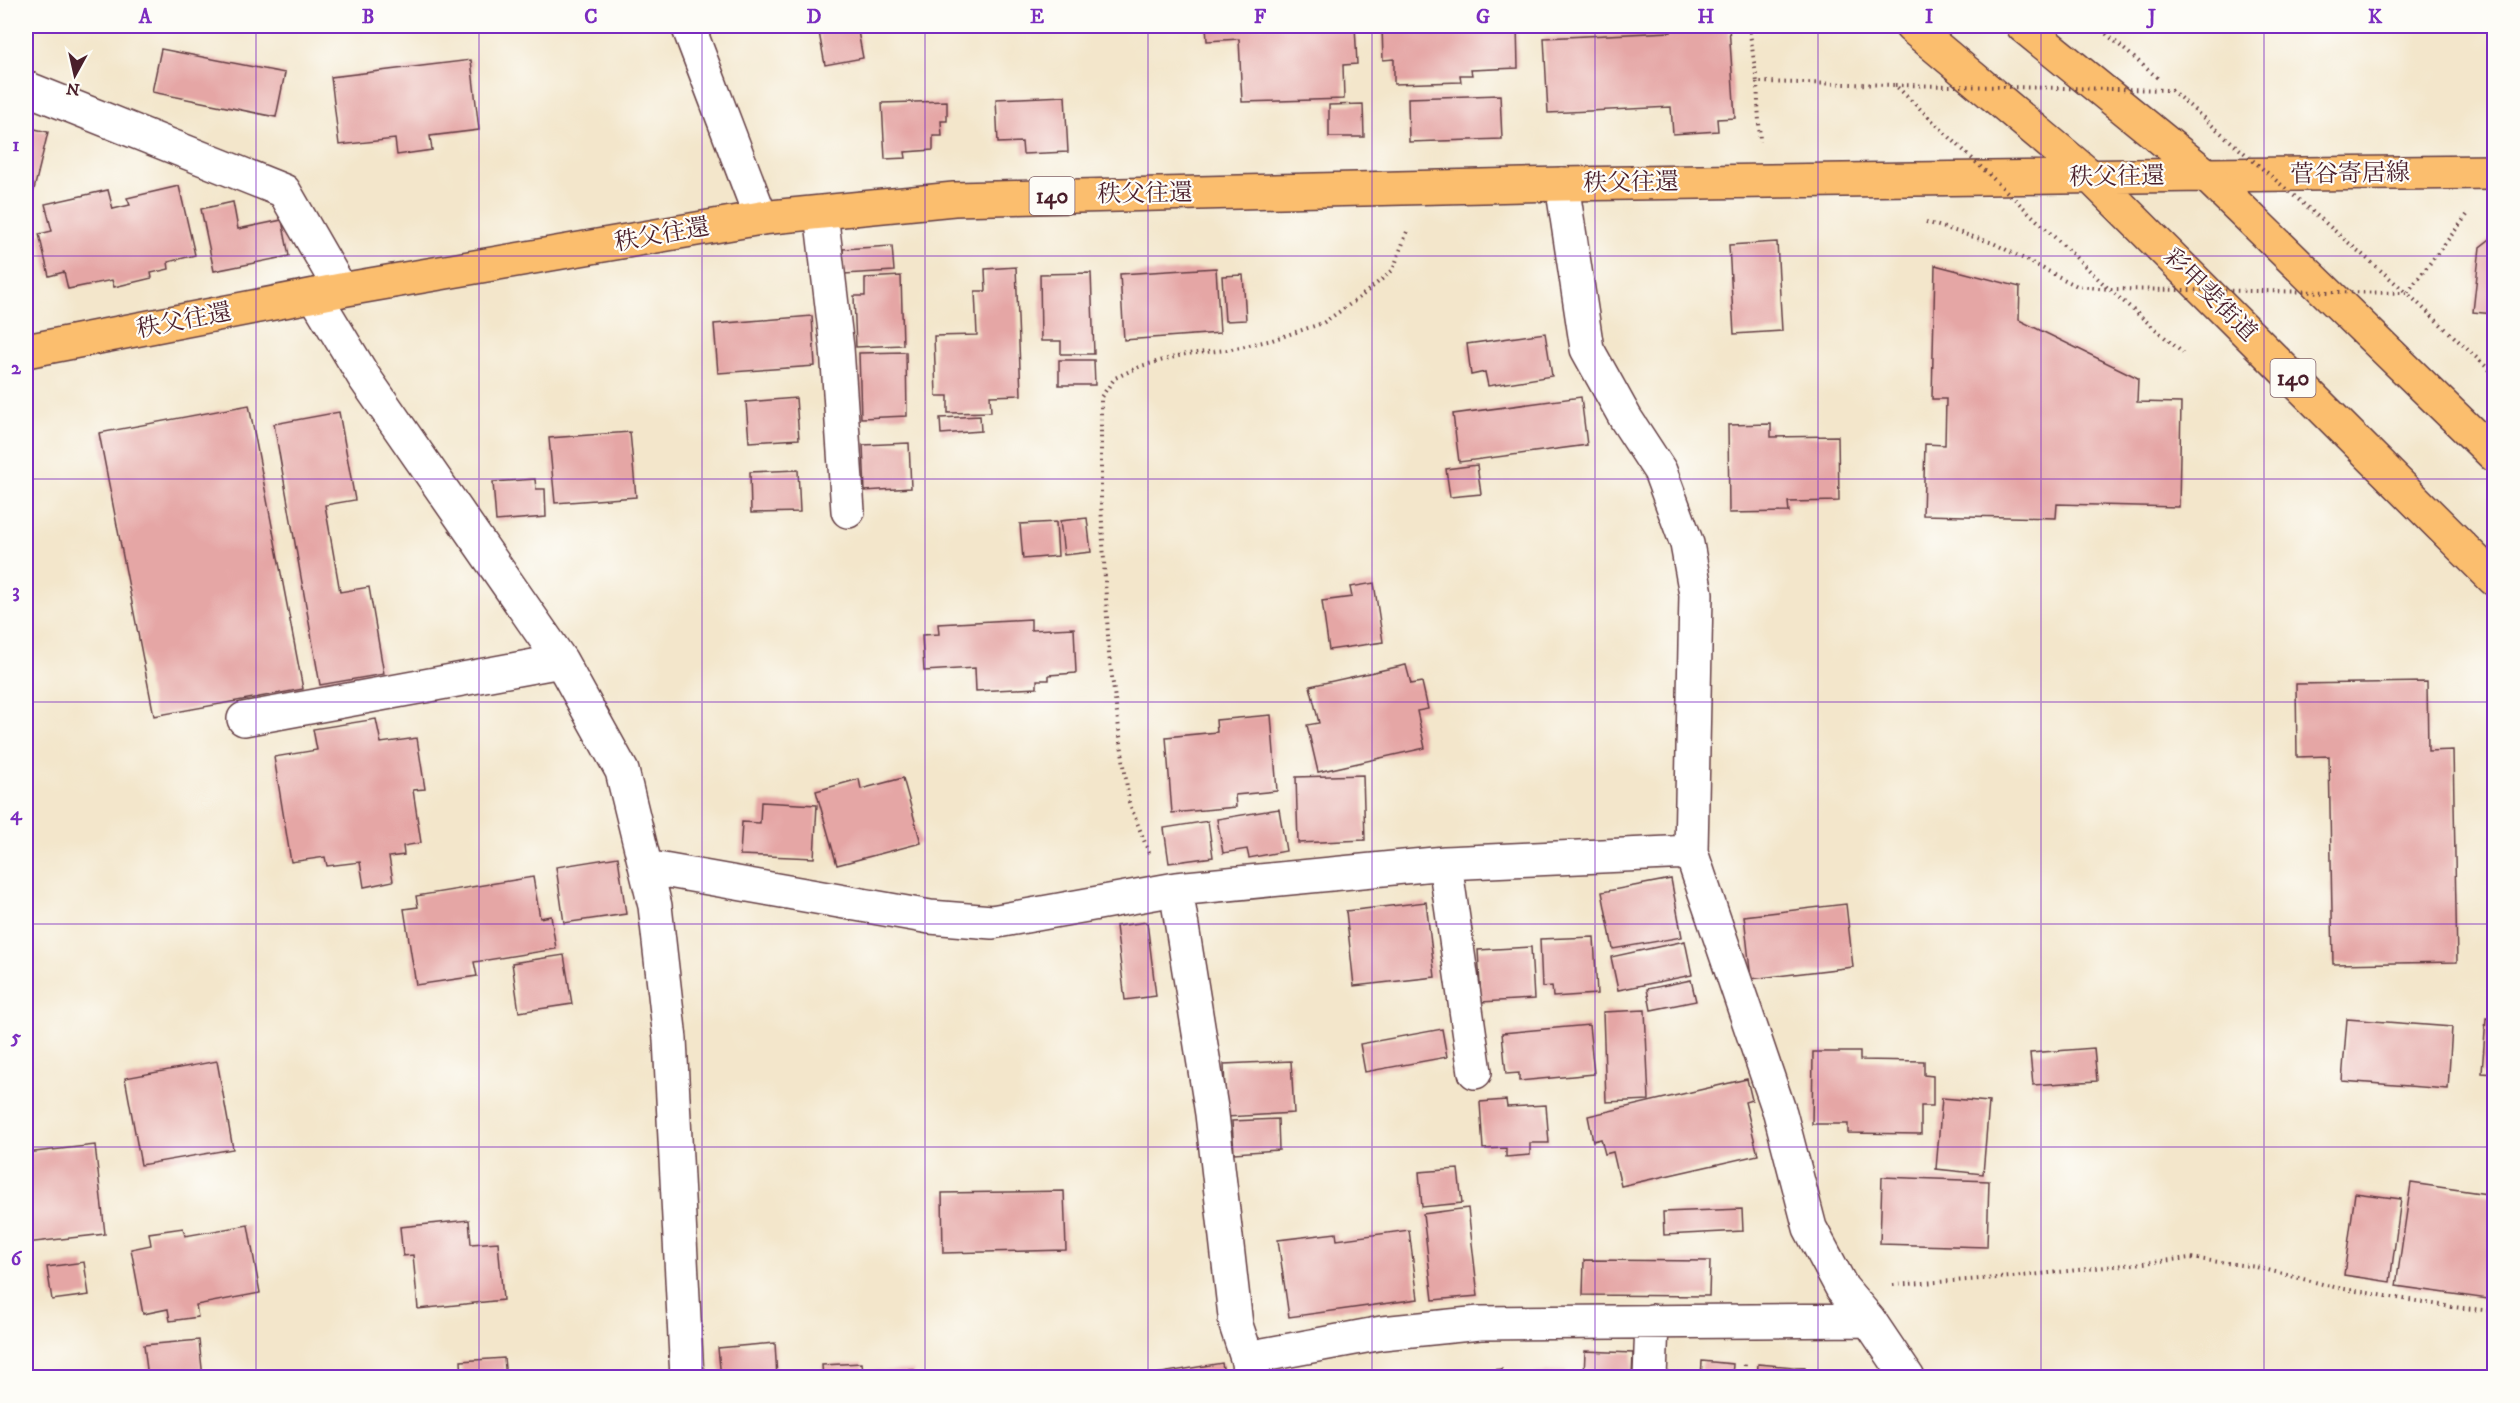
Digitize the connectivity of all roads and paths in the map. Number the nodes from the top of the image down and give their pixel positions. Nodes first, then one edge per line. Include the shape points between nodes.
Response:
1 (688, 26) edge
2 (1749, 26) edge
3 (1911, 26) edge
4 (2023, 26) edge
5 (2097, 26) edge
6 (1757, 82) junction
7 (1895, 85) junction
8 (26, 88) edge
9 (2170, 90) junction
10 (1760, 142) dead end
11 (2494, 172) edge
12 (2206, 175) junction
13 (2091, 177) junction
14 (1562, 184) junction
15 (2470, 212) dead end
16 (820, 213) junction
17 (761, 218) junction
18 (1918, 219) dead end
19 (1410, 223) dead end
20 (2109, 289) junction
21 (2407, 292) junction
22 (328, 293) junction
23 (26, 351) edge
24 (2183, 353) dead end
25 (2494, 374) edge
26 (2494, 455) edge
27 (849, 511) dead end
28 (2494, 579) edge
29 (561, 661) junction
30 (244, 719) dead end
31 (1691, 852) junction
32 (1445, 863) junction
33 (646, 867) junction
34 (1170, 890) junction
35 (1475, 1072) dead end
36 (1842, 1288) junction
37 (2494, 1311) edge
38 (1869, 1320) junction
39 (1652, 1321) junction
40 (1249, 1368) edge
41 (687, 1377) edge
42 (1650, 1377) edge
43 (1908, 1377) edge

1 - 17 street
2 - 6 path
3 - 13 main road, 彩甲斐街道 / 140
4 - 12 main road
5 - 9 path
6 - 7 path
6 - 10 path
7 - 9 path, bridge
7 - 20 path, bridge
8 - 22 street via 284,191
9 - 21 path, bridge
11 - 12 main road, 菅谷寄居線
12 - 13 main road, 秩父往還 / 140
12 - 26 main road
13 - 14 main road, 秩父往還 / 140
13 - 28 main road, 彩甲斐街道 / 140
14 - 16 main road, 秩父往還 / 140 via 954,199
14 - 31 street via 1587,349 1660,471 1687,544 1696,594
15 - 21 path
16 - 17 main road, 秩父往還 / 140
16 - 27 street via 837,348
17 - 22 main road, 秩父往還 / 140
18 - 20 path via 1993,243 2077,286
19 - 34 path via 1393,270 1323,323 1272,340 1186,354 1141,366 1115,378 1101,397 1101,504 1111,678 1129,802
20 - 21 path, bridge
20 - 24 path
21 - 25 path
22 - 23 main road, 秩父往還 / 140
22 - 29 street via 364,377
29 - 30 street
29 - 33 street via 622,771
31 - 32 street
31 - 36 street via 1780,1113 1810,1228
32 - 34 street
32 - 35 street
33 - 34 street via 930,917 992,922
33 - 41 street via 655,906 670,1039
34 - 40 street via 1211,1103 1236,1325
36 - 37 path via 2012,1277 2190,1258 2256,1267 2338,1288
36 - 38 street
38 - 39 street
38 - 43 street
39 - 40 street via 1480,1323 1382,1333
39 - 42 street

